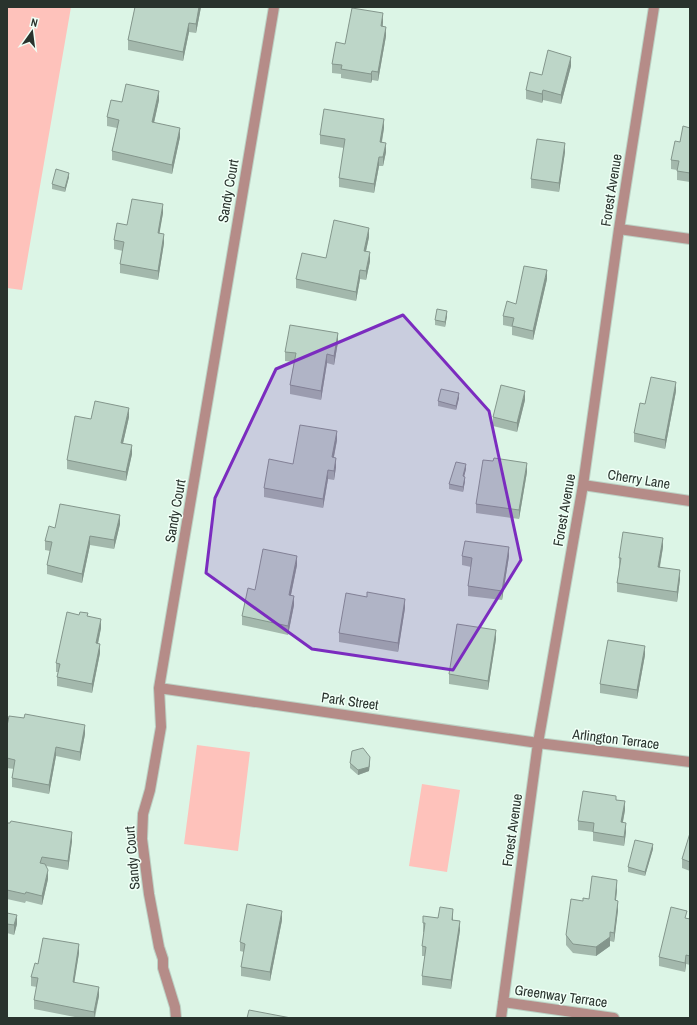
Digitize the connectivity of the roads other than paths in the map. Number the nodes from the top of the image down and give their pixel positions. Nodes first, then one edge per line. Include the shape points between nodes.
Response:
1 (274, 7) edge
2 (654, 7) edge
3 (619, 229) junction
4 (690, 239) edge
5 (583, 485) junction
6 (690, 501) edge
7 (159, 688) junction
8 (538, 743) junction
9 (690, 762) edge
10 (503, 1002) junction
11 (176, 1018) edge
12 (501, 1018) edge
13 (614, 1018) edge

1 - 7 street, Sandy Court
2 - 3 street, Forest Avenue
3 - 4 street
3 - 5 street, Forest Avenue
5 - 6 street, Cherry Lane
5 - 8 street, Forest Avenue
7 - 8 street, Park Street
7 - 11 street, Sandy Court via 161,727 144,814 142,839 159,947 164,959 163,968
8 - 9 street, Arlington Terrace
8 - 10 street, Forest Avenue
10 - 12 street, Forest Avenue
10 - 13 street, Greenway Terrace

